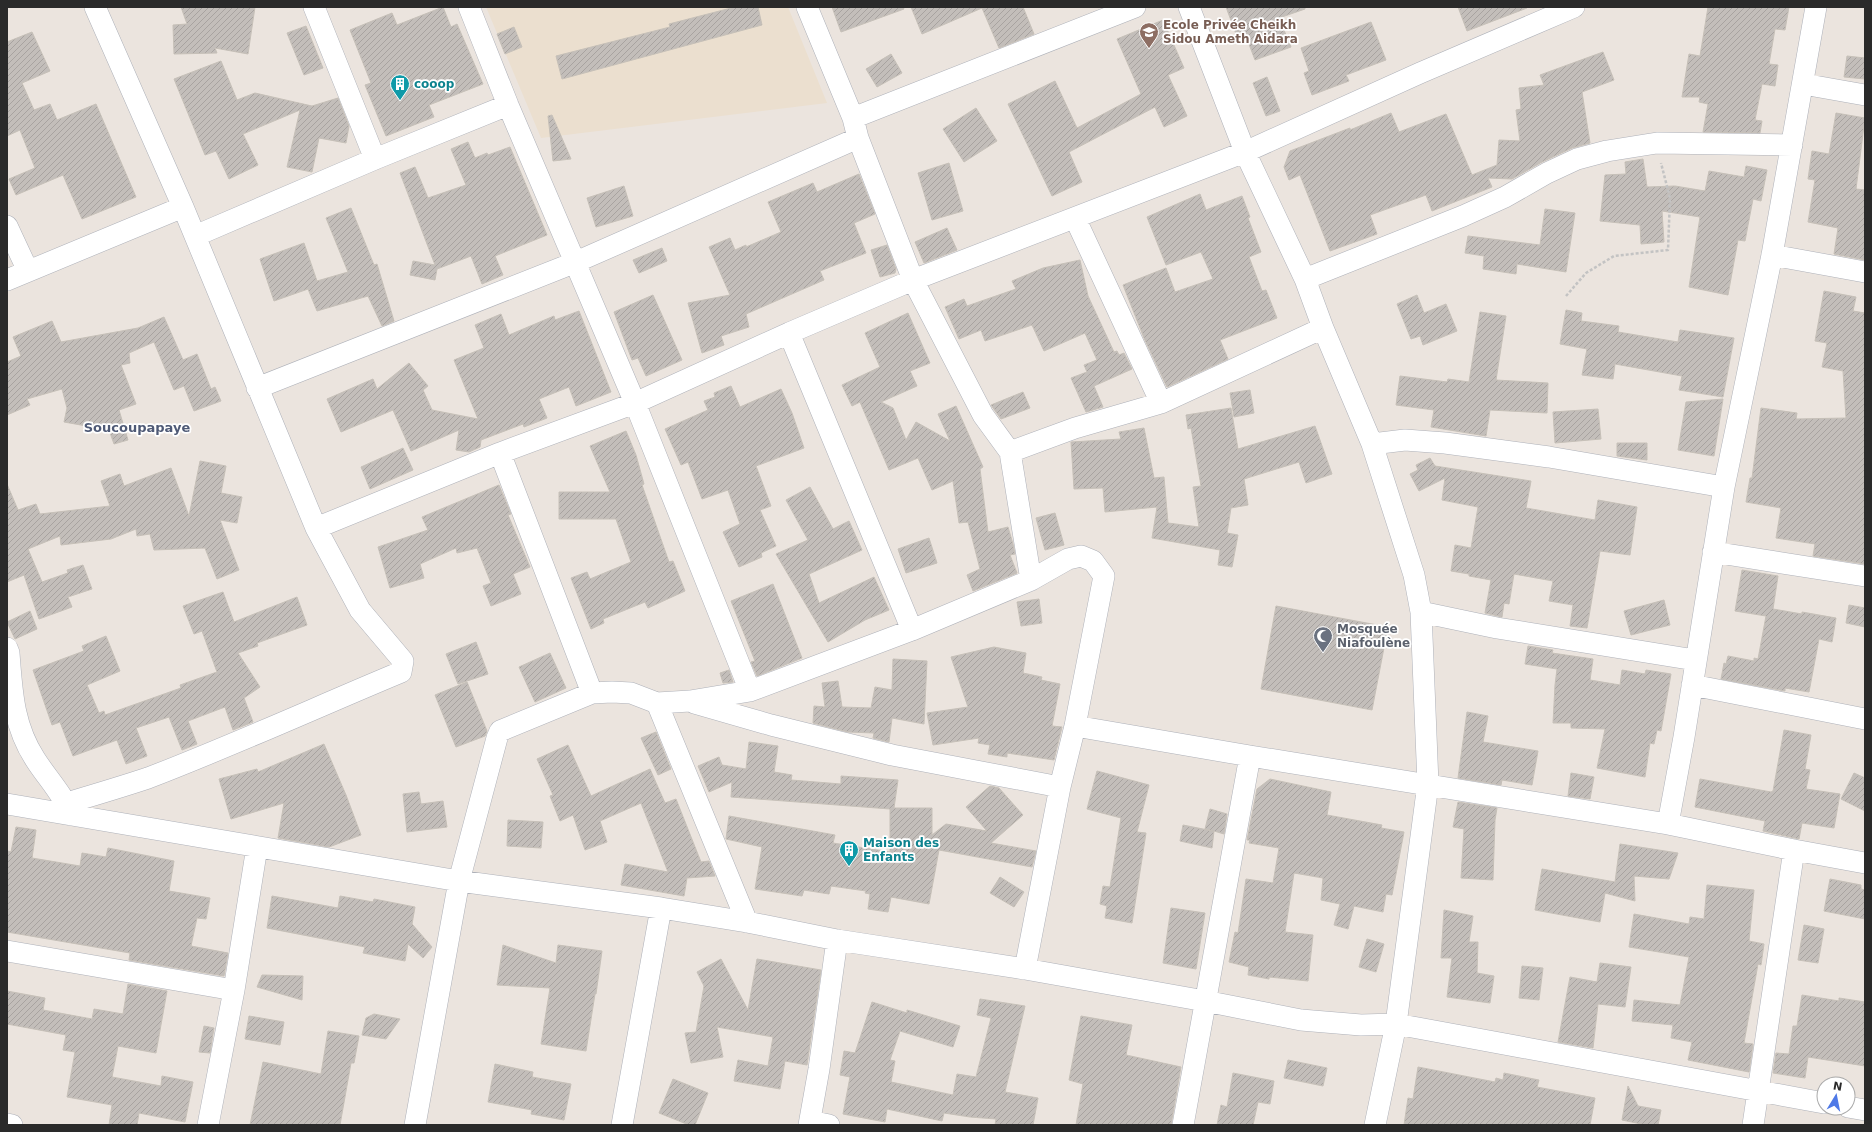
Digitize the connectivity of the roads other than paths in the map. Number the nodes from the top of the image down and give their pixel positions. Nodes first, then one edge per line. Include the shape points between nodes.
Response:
1 (95, 7) edge
2 (314, 7) edge
3 (469, 7) edge
4 (807, 7) edge
5 (1135, 7) edge
6 (1189, 7) edge
7 (1574, 7) edge
8 (1816, 7) edge
9 (1803, 84) junction
10 (1865, 96) edge
11 (508, 104) junction
12 (853, 118) junction
13 (858, 138) junction
14 (1792, 145) junction
15 (1245, 152) junction
16 (374, 159) junction
17 (183, 207) junction
18 (1075, 218) junction
19 (7, 226) edge
20 (195, 236) junction
21 (1772, 255) junction
22 (576, 262) junction
23 (28, 271) junction
24 (1865, 272) edge
25 (1305, 279) junction
26 (7, 280) edge
27 (913, 280) junction
28 (1324, 328) junction
29 (789, 334) junction
30 (257, 388) junction
31 (635, 403) junction
32 (1161, 403) junction
33 (1372, 444) junction
34 (1010, 452) junction
35 (500, 453) junction
36 (1724, 486) junction
37 (316, 528) junction
38 (1713, 552) junction
39 (1865, 576) edge
40 (1031, 580) junction
41 (1422, 612) junction
42 (912, 630) junction
43 (7, 648) edge
44 (1695, 660) junction
45 (1692, 685) junction
46 (750, 691) junction
47 (592, 693) junction
48 (690, 702) junction
49 (657, 703) junction
50 (1865, 719) edge
51 (1075, 726) junction
52 (1250, 756) junction
53 (1428, 784) junction
54 (1060, 787) junction
55 (7, 804) edge
56 (69, 809) junction
57 (1668, 824) junction
58 (256, 847) junction
59 (1794, 850) junction
60 (1865, 862) edge
61 (459, 881) junction
62 (661, 908) junction
63 (747, 922) junction
64 (837, 940) junction
65 (7, 951) edge
66 (1026, 969) junction
67 (234, 990) junction
68 (1204, 1001) junction
69 (1396, 1024) junction
70 (1758, 1092) junction
71 (1816, 1102) edge
72 (7, 1124) edge
73 (816, 1124) edge
74 (12, 1125) edge
75 (208, 1125) edge
76 (415, 1125) edge
77 (622, 1125) edge
78 (1183, 1125) edge
79 (1375, 1125) edge
80 (1752, 1125) edge

1 - 17 street
2 - 16 street
3 - 11 street
4 - 12 street
5 - 12 street
6 - 15 street
7 - 15 street
8 - 9 street
9 - 10 street
9 - 14 street
11 - 16 street
11 - 22 street
12 - 13 street
13 - 22 street
13 - 27 street
14 - 21 street
14 - 25 street via 1657,143 1607,151 1547,173 1464,216
15 - 18 street
15 - 25 street
16 - 20 street
17 - 20 street
17 - 23 street
18 - 27 street
18 - 32 street
19 - 23 street
20 - 30 street
21 - 24 street
21 - 36 street
22 - 30 street
22 - 31 street
23 - 26 street
25 - 28 street
27 - 29 street
27 - 34 street via 983,415
28 - 32 street
28 - 33 street
29 - 31 street
29 - 42 street
30 - 37 street
31 - 35 street
31 - 46 street
32 - 34 street via 1075,428
33 - 36 street via 1405,440 1445,443 1549,457
33 - 41 street via 1414,575
34 - 40 street
35 - 37 street
35 - 47 street
36 - 38 street
37 - 56 street via 360,610 403,661 401,672 232,744
38 - 39 street
38 - 44 street
40 - 42 street
40 - 51 street via 1068,559 1081,556 1093,561 1104,576
41 - 44 street via 1497,628
41 - 53 street
42 - 46 street
43 - 56 street via 14,711 20,728 34,758
44 - 45 street
45 - 50 street
45 - 57 street
46 - 48 street
47 - 49 street via 632,693
47 - 61 street via 500,731
48 - 49 street
48 - 54 street via 892,756
49 - 63 street
51 - 52 street
51 - 54 street
52 - 53 street
52 - 68 street
53 - 57 street
53 - 69 street
54 - 66 street
55 - 56 street
56 - 58 street
57 - 59 street
58 - 61 street
58 - 67 street
59 - 60 street
59 - 70 street
61 - 62 street
61 - 76 street
62 - 63 street
62 - 77 street
63 - 64 street
64 - 66 street
64 - 73 street via 820,1069
65 - 67 street
66 - 68 street
67 - 75 street
68 - 69 street via 1301,1020 1360,1025
68 - 78 street
69 - 70 street
69 - 79 street
70 - 71 street
70 - 80 street
72 - 74 street

